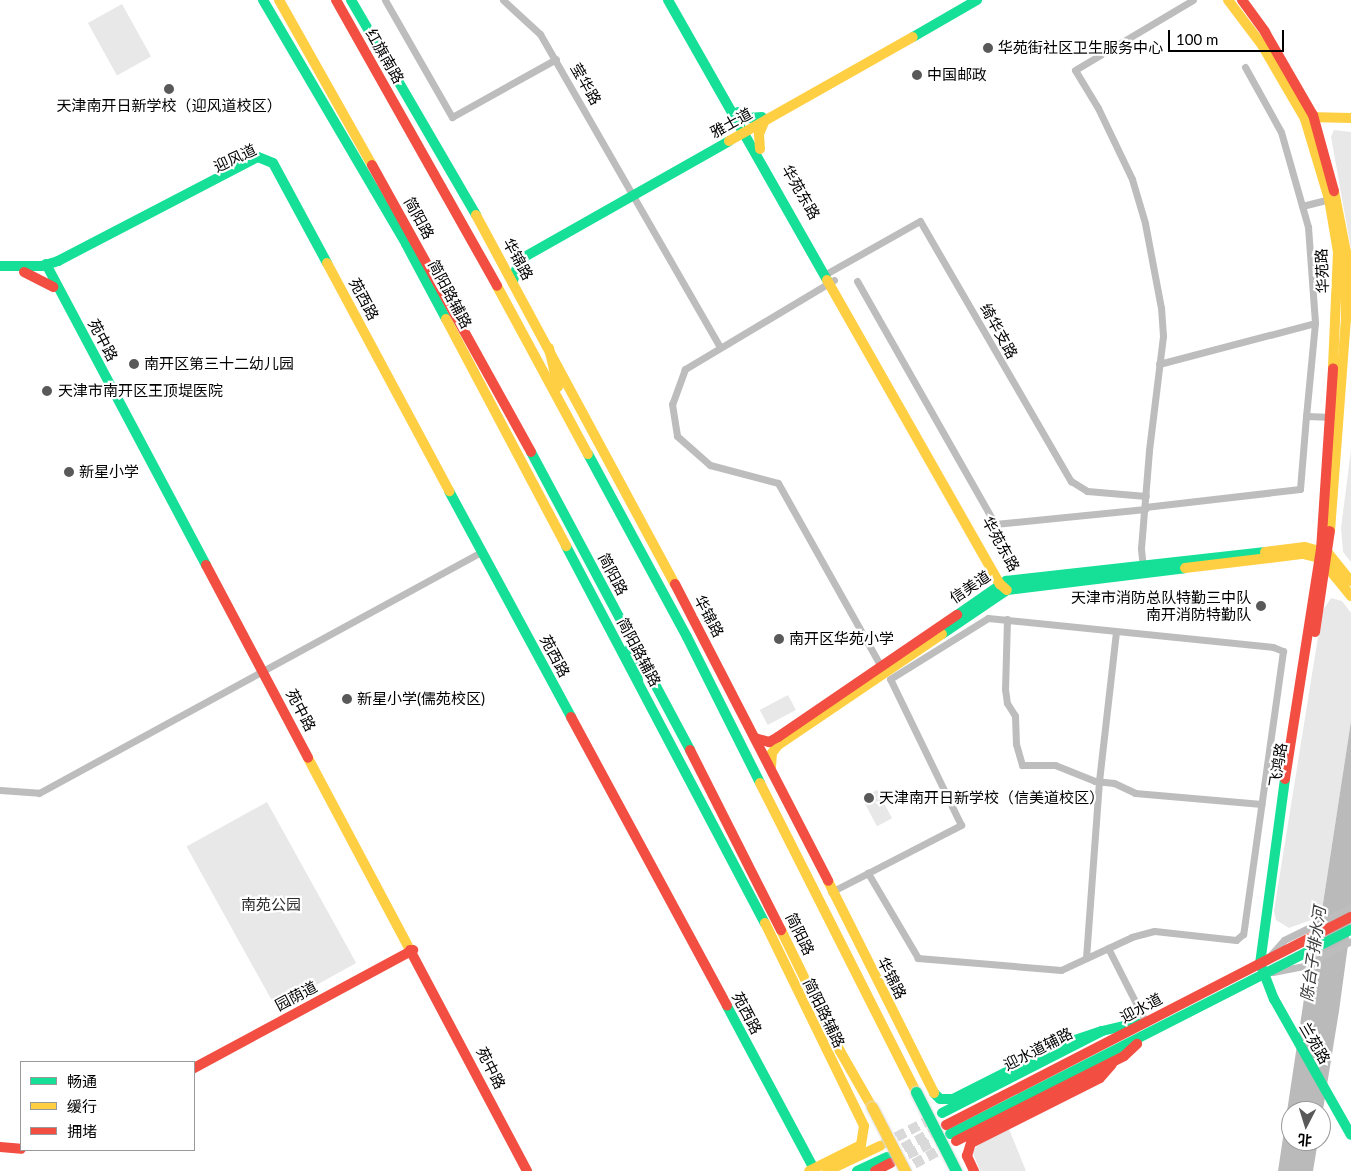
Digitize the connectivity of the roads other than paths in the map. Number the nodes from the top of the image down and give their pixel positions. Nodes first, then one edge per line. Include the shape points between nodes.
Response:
1 (263, 0) edge
2 (279, 0) edge
3 (336, 0) edge
4 (351, 0) edge
5 (385, 0) edge
6 (503, 0) edge
7 (668, 0) edge
8 (674, 0) edge
9 (969, 0) edge
10 (977, 0) edge
11 (1193, 0) edge
12 (1228, 0) edge
13 (1242, 0) edge
14 (556, 59) junction
15 (1245, 67) dead end
16 (1301, 102) junction
17 (735, 113) junction
18 (1316, 118) junction
19 (1351, 118) edge
20 (763, 120) junction
21 (1351, 123) edge
22 (746, 128) junction
23 (760, 150) junction
24 (269, 159) joint
25 (632, 194) junction
26 (1333, 198) junction
27 (1302, 206) junction
28 (406, 244) junction
29 (498, 255) junction
30 (0, 266) edge
31 (46, 268) junction
32 (0, 271) edge
33 (24, 272) junction
34 (829, 277) junction
35 (857, 282) dead end
36 (514, 283) junction
37 (53, 287) junction
38 (457, 315) junction
39 (1315, 323) junction
40 (720, 346) junction
41 (549, 348) junction
42 (1159, 364) junction
43 (562, 405) junction
44 (1306, 416) junction
45 (1334, 417) junction
46 (1146, 496) junction
47 (1145, 508) junction
48 (1322, 534) junction
49 (1305, 547) junction
50 (481, 552) junction
51 (1324, 556) junction
52 (1144, 569) junction
53 (1351, 581) edge
54 (1003, 582) junction
55 (1351, 596) edge
56 (1007, 619) junction
57 (625, 628) junction
58 (1116, 631) junction
59 (687, 637) junction
60 (880, 665) junction
61 (260, 671) junction
62 (638, 681) junction
63 (734, 694) junction
64 (755, 738) junction
65 (772, 771) junction
66 (1099, 781) junction
67 (0, 790) edge
68 (1262, 804) junction
69 (868, 873) junction
70 (831, 892) junction
71 (1351, 907) edge
72 (1351, 917) edge
73 (1351, 930) edge
74 (1307, 934) junction
75 (1351, 941) edge
76 (1108, 948) junction
77 (411, 951) junction
78 (1086, 958) junction
79 (1305, 960) junction
80 (1263, 961) junction
81 (1265, 974) junction
82 (1149, 1024) junction
83 (1102, 1031) junction
84 (1116, 1060) junction
85 (195, 1067) edge
86 (1329, 1094) junction
87 (942, 1113) tunnel mouth
88 (1351, 1129) edge
89 (1351, 1135) edge
90 (880, 1146) tunnel mouth
91 (0, 1147) edge
92 (20, 1149) edge
93 (812, 1170) edge
94 (523, 1171) edge
95 (528, 1171) edge
96 (827, 1171) edge
97 (857, 1171) edge
98 (875, 1171) edge
99 (904, 1171) edge
100 (956, 1171) edge
101 (974, 1171) edge

1 - 28 main road, 简阳路辅路
2 - 38 main road, 简阳路
3 - 43 main road, 红旗南路
4 - 29 main road, 华锦路
5 - 14 street via 452,117
6 - 14 street, 莹华路 via 540,34
7 - 17 main road, 华苑东路
8 - 17 main road, 华苑东路
9 - 20 main road, 雅士道
10 - 20 main road, 雅士道
11 - 42 street via 1075,70 1098,108 1132,179 1145,223 1161,308 1163,336
12 - 16 main road, 华苑路
13 - 16 main road, 华苑路 via 1265,32
14 - 25 street, 莹华路
15 - 27 street via 1280,132
16 - 18 main road, 华苑路
17 - 20 main road
17 - 22 main road, 华苑东路
18 - 19 main road
18 - 21 main road
18 - 26 main road, 华苑路
18 - 26 main road, 华苑路 via 1312,143
20 - 22 main road, 雅士道
20 - 23 main road via 759,134
22 - 23 main road, 华苑东路
22 - 25 main road, 雅士道
22 - 34 main road, 华苑东路
23 - 34 main road, 华苑东路
24 - 31 main road, 迎风道
24 - 50 main road, 苑西路 via 278,168
25 - 29 main road, 雅士道 via 518,256 507,258
25 - 36 main road, 雅士道 via 519,260 514,270
25 - 40 street, 莹华路
26 - 27 street
26 - 45 main road, 华苑路 via 1339,267
27 - 39 street via 1308,227
28 - 38 main road
28 - 62 main road, 简阳路辅路
29 - 36 main road, 华锦路
30 - 31 main road, 迎风道
31 - 33 main road, 迎风道
31 - 37 main road, 苑中路
31 - 61 main road, 苑中路
32 - 33 main road, 迎风道
33 - 37 main road
34 - 40 street
34 - 46 street, 绮华支路 via 920,221 1071,481 1087,491 1124,497
34 - 54 main road, 华苑东路
35 - 47 street via 995,524
36 - 41 main road, 华锦路
37 - 61 main road, 苑中路
38 - 57 main road, 简阳路
39 - 42 street
39 - 44 street
40 - 60 street via 685,369 672,404 677,436 710,466 778,483
41 - 43 main road
41 - 63 main road, 华锦路
42 - 46 street
43 - 59 main road
44 - 45 street
44 - 47 street via 1300,489
45 - 48 main road, 华苑路
45 - 51 main road, 华苑路
46 - 47 street
47 - 52 street
48 - 49 main road via 1316,545
48 - 51 main road, 华苑路
49 - 51 main road, 信美道
49 - 52 main road, 信美道
50 - 61 street
50 - 93 main road, 苑西路
51 - 52 main road, 信美道 via 1303,554
51 - 53 main road
51 - 55 main road
51 - 80 main road, 飞鸿路 via 1280,813
52 - 54 main road, 信美道
52 - 54 main road, 信美道
54 - 60 main road, 信美道
54 - 65 main road, 信美道 via 778,746 772,753
56 - 58 street
56 - 66 street via 1005,689 1007,703 1015,716 1016,744 1022,764 1055,765
56 - 69 street via 988,618 890,679 961,825
57 - 62 main road
57 - 99 main road, 简阳路, bridge via 732,828 840,1051
58 - 66 street
58 - 68 street via 1273,647 1283,651
59 - 63 main road
59 - 100 main road, bridge
60 - 64 main road, 信美道 via 773,740 763,742
61 - 67 street via 39,793
61 - 77 main road, 苑中路
62 - 93 main road, 简阳路辅路 via 753,898 864,1126 866,1134 861,1145
63 - 64 main road, 华锦路
64 - 65 main road, 华锦路
65 - 70 main road, 华锦路
66 - 68 street via 1162,798
66 - 78 street
68 - 76 street via 1243,934 1236,940 1154,932 1132,936
69 - 70 street
69 - 78 street via 918,958 1060,970
70 - 83 main road, 华锦路 via 940,1099 953,1099 1060,1045
71 - 74 street
72 - 74 main road, 迎水道
73 - 79 main road, 迎水道
74 - 80 main road, 迎水道
75 - 79 street
76 - 78 street
76 - 82 street
77 - 85 main road, 园荫道
77 - 94 main road, 苑中路
77 - 95 main road, 苑中路
79 - 81 main road, 迎水道
80 - 81 main road, 兰苑路
80 - 82 main road, 迎水道
81 - 82 main road, 迎水道
81 - 86 main road, 兰苑路
82 - 83 main road, 迎水道辅路
82 - 84 main road
82 - 84 main road, 迎水道 via 951,1134
83 - 87 main road, 迎水道辅路
84 - 101 main road via 1100,1078 971,1143 967,1156
86 - 88 main road, 兰苑路
86 - 89 main road, 兰苑路
90 - 96 main road
91 - 92 main road
97 - 98 main road via 889,1160

